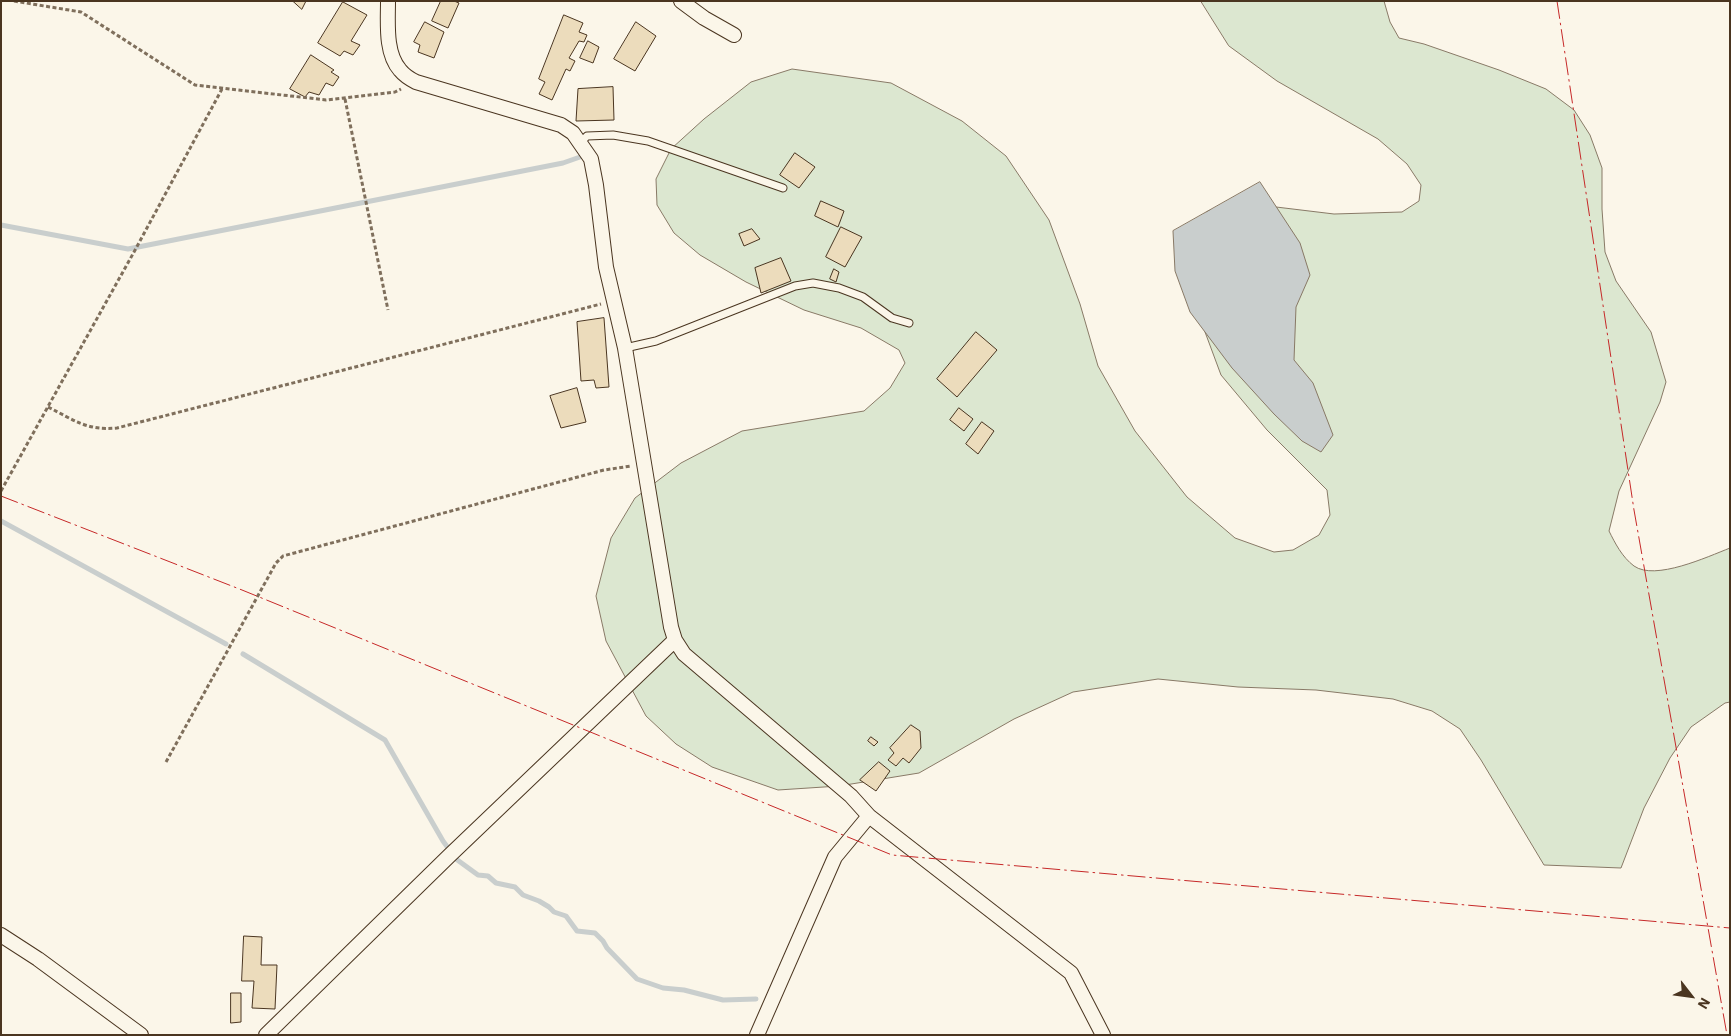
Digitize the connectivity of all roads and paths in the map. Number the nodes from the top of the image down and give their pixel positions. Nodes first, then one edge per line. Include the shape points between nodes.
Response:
1 (14, 1) edge
2 (388, 1) edge
3 (681, 1) edge
4 (734, 35) dead end
5 (416, 82) junction
6 (222, 89) junction
7 (345, 98) junction
8 (580, 143) junction
9 (783, 188) dead end
10 (614, 301) junction
11 (388, 310) dead end
12 (909, 323) dead end
13 (625, 348) junction
14 (48, 407) junction
15 (644, 464) junction
16 (1, 491) edge
17 (675, 640) junction
18 (166, 762) dead end
19 (869, 816) junction
20 (1, 935) edge
21 (142, 1035) edge
22 (266, 1035) edge
23 (757, 1035) edge
24 (1103, 1035) edge

1 - 6 path via 81,12 183,79 195,85
2 - 5 street via 392,58 399,70
3 - 4 street
5 - 7 path via 396,92
5 - 8 street via 561,126 573,133
6 - 7 path via 326,100
6 - 14 path
7 - 11 path
8 - 9 lane via 587,136 613,135 648,140
8 - 10 street via 591,160
10 - 13 street
10 - 14 path via 117,428 95,429
12 - 13 lane via 892,318 863,297 813,283 795,286 656,341
13 - 15 street
14 - 16 path
15 - 17 street
15 - 18 path via 604,470 283,556 276,563
17 - 19 street via 684,654 851,796
17 - 22 street
19 - 23 street via 835,857
19 - 24 street via 1070,973
20 - 21 street

